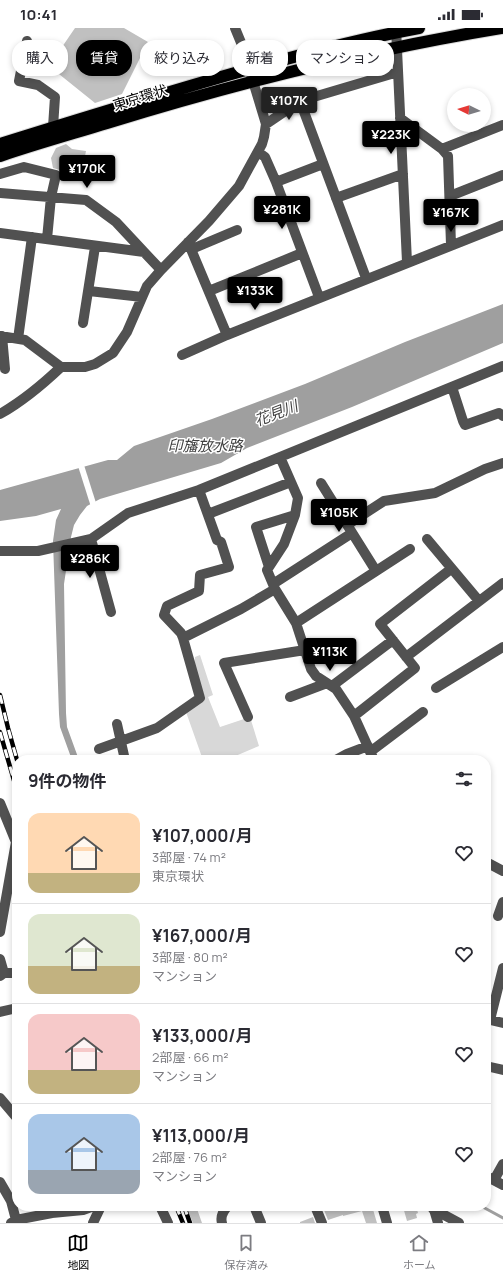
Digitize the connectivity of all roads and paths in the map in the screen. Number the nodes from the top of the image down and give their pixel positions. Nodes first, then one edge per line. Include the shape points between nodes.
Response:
1 (235, 28) edge
2 (418, 28) edge
3 (501, 28) edge
4 (396, 30) edge
5 (240, 40) edge
6 (397, 47) junction
7 (288, 63) edge
8 (288, 68) edge
9 (398, 72) junction
10 (20, 76) edge
11 (247, 76) edge
12 (249, 76) edge
13 (252, 76) edge
14 (300, 101) junction
15 (400, 118) junction
16 (266, 124) junction
17 (503, 125) edge
18 (53, 127) junction
19 (0, 137) edge
20 (30, 140) junction
21 (0, 144) edge
22 (442, 149) junction
23 (258, 152) junction
24 (0, 156) edge
25 (0, 163) edge
26 (323, 164) junction
27 (0, 174) edge
28 (403, 174) junction
29 (503, 175) edge
30 (276, 182) junction
31 (0, 193) edge
32 (450, 196) junction
33 (51, 197) junction
34 (336, 198) junction
35 (503, 225) edge
36 (237, 230) dead end
37 (0, 233) edge
38 (32, 237) junction
39 (47, 239) junction
40 (190, 245) junction
41 (451, 245) junction
42 (95, 247) junction
43 (144, 252) junction
44 (302, 253) junction
45 (407, 262) junction
46 (161, 270) junction
47 (366, 278) junction
48 (88, 291) junction
49 (209, 291) junction
50 (142, 297) junction
51 (319, 297) junction
52 (83, 323) dead end
53 (227, 335) junction
54 (1, 336) edge
55 (18, 339) junction
56 (182, 355) dead end
57 (503, 366) edge
58 (61, 367) junction
59 (5, 369) dead end
60 (452, 387) junction
61 (0, 414) edge
62 (501, 414) edge
63 (280, 456) junction
64 (503, 463) edge
65 (291, 482) junction
66 (321, 483) dead end
67 (199, 490) junction
68 (208, 514) junction
69 (295, 515) junction
70 (350, 529) junction
71 (91, 539) junction
72 (427, 539) dead end
73 (410, 549) dead end
74 (0, 551) edge
75 (269, 567) junction
76 (451, 569) junction
77 (376, 572) junction
78 (503, 583) edge
79 (274, 587) junction
80 (478, 601) junction
81 (111, 612) dead end
82 (296, 624) junction
83 (183, 638) junction
84 (393, 640) junction
85 (503, 647) edge
86 (305, 650) junction
87 (406, 657) junction
88 (330, 684) junction
89 (436, 688) dead end
90 (290, 697) dead end
91 (422, 712) dead end
92 (354, 716) junction
93 (248, 717) dead end
94 (117, 724) dead end
95 (121, 741) junction
96 (99, 750) dead end
97 (371, 752) edge
98 (124, 755) edge
99 (345, 755) edge
100 (0, 803) edge
101 (4, 822) edge
102 (12, 835) edge
103 (12, 855) edge
104 (491, 865) edge
105 (503, 871) edge
106 (5, 877) edge
107 (503, 902) edge
108 (498, 916) dead end
109 (0, 932) edge
110 (0, 959) edge
111 (503, 968) edge
112 (12, 973) edge
113 (2, 974) edge
114 (12, 1009) edge
115 (491, 1010) edge
116 (0, 1012) edge
117 (491, 1020) edge
118 (503, 1022) edge
119 (491, 1067) edge
120 (503, 1070) edge
121 (0, 1098) edge
122 (12, 1112) edge
123 (503, 1164) edge
124 (494, 1180) edge
125 (0, 1182) edge
126 (46, 1211) edge
127 (99, 1211) edge
128 (162, 1211) edge
129 (223, 1211) edge
130 (256, 1211) edge
131 (317, 1211) edge
132 (383, 1211) edge
133 (434, 1211) edge
134 (438, 1211) edge
135 (13, 1221) edge
136 (93, 1223) edge
137 (168, 1223) edge
138 (222, 1223) edge
139 (261, 1223) edge
140 (322, 1223) edge
141 (386, 1223) edge
142 (438, 1223) edge
143 (459, 1223) edge

1 - 5 street
2 - 4 highway, 東京環状
3 - 6 highway, 東京環状
4 - 6 street
4 - 7 highway, 東京環状
6 - 8 highway, 東京環状
6 - 9 street
9 - 14 street
9 - 15 street
10 - 18 street via 19,81 38,85 55,97
11 - 18 highway, 東京環状 via 154,96
12 - 20 highway, 東京環状 via 179,101
13 - 16 street
14 - 16 street
14 - 26 street
15 - 22 street
15 - 28 street
16 - 23 street
17 - 22 street
18 - 20 highway, 東京環状
19 - 20 highway
20 - 21 highway, 東京環状
20 - 24 highway, 東京環状
20 - 25 highway
22 - 32 street via 448,156
23 - 30 street via 265,157
23 - 40 street via 239,186
26 - 30 street
26 - 34 street
27 - 33 street via 24,167 56,175
28 - 34 street
28 - 45 street
29 - 32 street
30 - 44 street
31 - 33 street
32 - 41 street
33 - 39 street
33 - 43 street via 86,200 116,222
34 - 47 street
35 - 41 street
36 - 40 street
37 - 38 street
38 - 39 street
38 - 55 street
39 - 42 street
40 - 46 street
40 - 49 street
41 - 45 street
42 - 43 street
42 - 48 street
43 - 46 street
44 - 49 street
44 - 51 street
45 - 47 street
46 - 50 street
47 - 51 street
48 - 50 street
48 - 52 street
49 - 53 street
50 - 58 street via 127,332 113,353 85,367
51 - 53 street
53 - 56 street
54 - 55 street
54 - 59 street
55 - 58 street via 25,340
57 - 60 street
58 - 61 street via 44,384
60 - 62 street via 465,425
60 - 63 street
63 - 65 street
63 - 67 street
64 - 70 street via 485,469 435,494 384,501
65 - 68 street
65 - 69 street via 298,498
66 - 70 street
67 - 68 street
67 - 71 street via 128,513
68 - 83 street via 229,567 200,575 199,591 167,606 164,616
69 - 75 street via 284,544
69 - 75 street via 256,527
70 - 77 street
70 - 79 street
71 - 74 street via 38,550
71 - 81 street
72 - 76 street
73 - 77 street
75 - 79 street via 267,570
76 - 80 street
76 - 84 street via 380,624
77 - 82 street
78 - 80 street
79 - 82 street
79 - 83 street via 241,609
80 - 87 street
82 - 86 street
83 - 95 street via 200,698 157,728
84 - 87 street
84 - 88 street
85 - 89 street
86 - 88 street via 316,676
86 - 93 street via 224,663
87 - 92 street via 415,668
88 - 90 street
88 - 92 street
91 - 97 street
92 - 97 street
94 - 95 street
95 - 96 street
95 - 98 street
97 - 99 street
100 - 101 street
101 - 102 street
103 - 106 street
104 - 105 street
106 - 109 street
107 - 108 street
110 - 113 street
111 - 115 street
112 - 113 street
114 - 116 street
117 - 118 street
119 - 120 street
121 - 122 street
123 - 124 street
125 - 135 street via 11,1201
126 - 135 street
127 - 136 street
128 - 137 street
129 - 138 street
130 - 139 street
131 - 140 street
132 - 141 street
133 - 142 street
134 - 143 street

